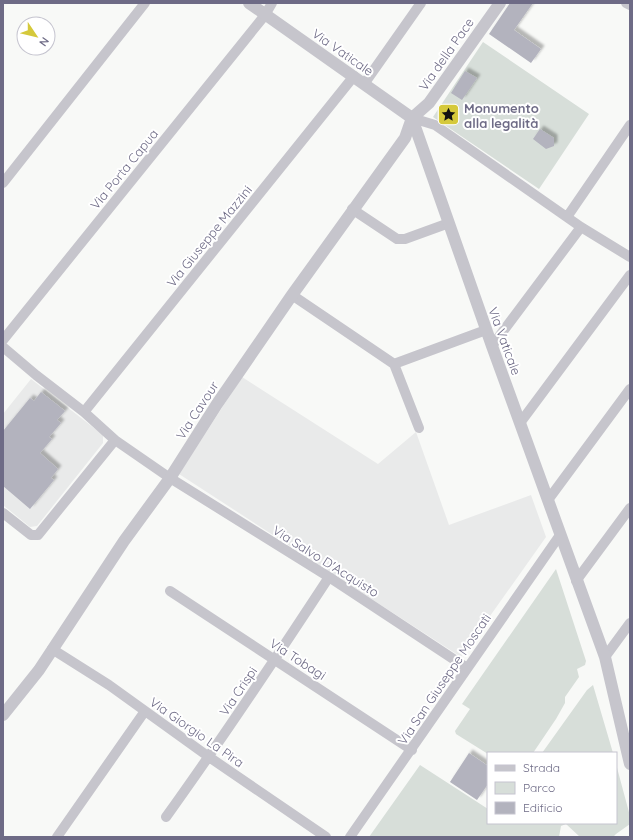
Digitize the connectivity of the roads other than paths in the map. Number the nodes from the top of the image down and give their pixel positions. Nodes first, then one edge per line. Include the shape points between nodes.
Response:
1 (145, 3) edge
2 (249, 3) edge
3 (272, 3) edge
4 (421, 3) edge
5 (500, 3) edge
6 (626, 3) edge
7 (630, 6) edge
8 (265, 15) junction
9 (354, 76) junction
10 (364, 84) junction
11 (412, 118) junction
12 (630, 124) edge
13 (3, 183) edge
14 (352, 210) junction
15 (567, 217) junction
16 (449, 223) junction
17 (581, 227) junction
18 (630, 257) edge
19 (630, 275) edge
20 (292, 294) junction
21 (486, 330) junction
22 (3, 340) edge
23 (492, 346) junction
24 (3, 347) edge
25 (394, 364) junction
26 (630, 388) edge
27 (84, 412) junction
28 (520, 423) junction
29 (419, 428) dead end
30 (115, 440) junction
31 (170, 478) junction
32 (548, 500) junction
33 (630, 508) edge
34 (3, 513) edge
35 (560, 535) junction
36 (329, 577) junction
37 (576, 581) junction
38 (170, 591) dead end
39 (630, 623) edge
40 (52, 649) junction
41 (605, 657) junction
42 (276, 660) junction
43 (467, 668) junction
44 (144, 711) junction
45 (3, 715) edge
46 (628, 740) edge
47 (412, 750) junction
48 (209, 757) junction
49 (630, 764) edge
50 (166, 817) dead end
51 (57, 837) edge
52 (326, 837) edge
53 (350, 837) edge

1 - 13 street
2 - 8 street, Via Vaticale
3 - 8 street, Via Porta Capua
4 - 10 street
5 - 11 street, Via della Pace via 429,103
6 - 7 street
8 - 9 street, Via Vaticale
8 - 22 street, Via Porta Capua
9 - 10 street, Via Vaticale
9 - 27 street, Via Giuseppe Mazzini
10 - 11 street, Via Vaticale
11 - 14 street, Via Cavour via 405,138
11 - 15 street via 435,125
11 - 16 street, Via Vaticale
12 - 15 street
14 - 16 street via 397,239 404,239
14 - 20 street, Via Cavour
15 - 17 street
16 - 21 street, Via Vaticale
17 - 18 street
17 - 23 street
19 - 28 street
20 - 25 street
20 - 31 street, Via Cavour
21 - 23 street, Via Vaticale
21 - 25 street
23 - 28 street, Via Vaticale
24 - 27 street, Via Salvo D'Acquisto
25 - 29 street
26 - 32 street
27 - 30 street, Via Salvo D'Acquisto
28 - 32 street, Via Vaticale
30 - 31 street, Via Salvo D'Acquisto
30 - 34 street via 38,535 31,535
31 - 36 street, Via Salvo D'Acquisto
31 - 40 street, Via Cavour via 124,541
32 - 35 street, Via Vaticale
33 - 37 street
35 - 37 street, Via Vaticale
35 - 43 street, Via San Giuseppe Moscati
36 - 42 street, Via Crispi
36 - 43 street, Via Salvo D'Acquisto
37 - 41 street, Via Vaticale
38 - 42 street, Via Tobagi
39 - 41 street
40 - 44 street, Via Giorgio La Pira via 109,685
40 - 45 street, Via Cavour via 39,670
41 - 46 street, Via Vaticale
42 - 47 street, Via Tobagi
42 - 48 street, Via Crispi
43 - 47 street, Via San Giuseppe Moscati
44 - 48 street, Via Giorgio La Pira
44 - 51 street
46 - 49 street, Via Vaticale
47 - 53 street, Via San Giuseppe Moscati
48 - 50 street, Via Crispi
48 - 52 street, Via Giorgio La Pira

